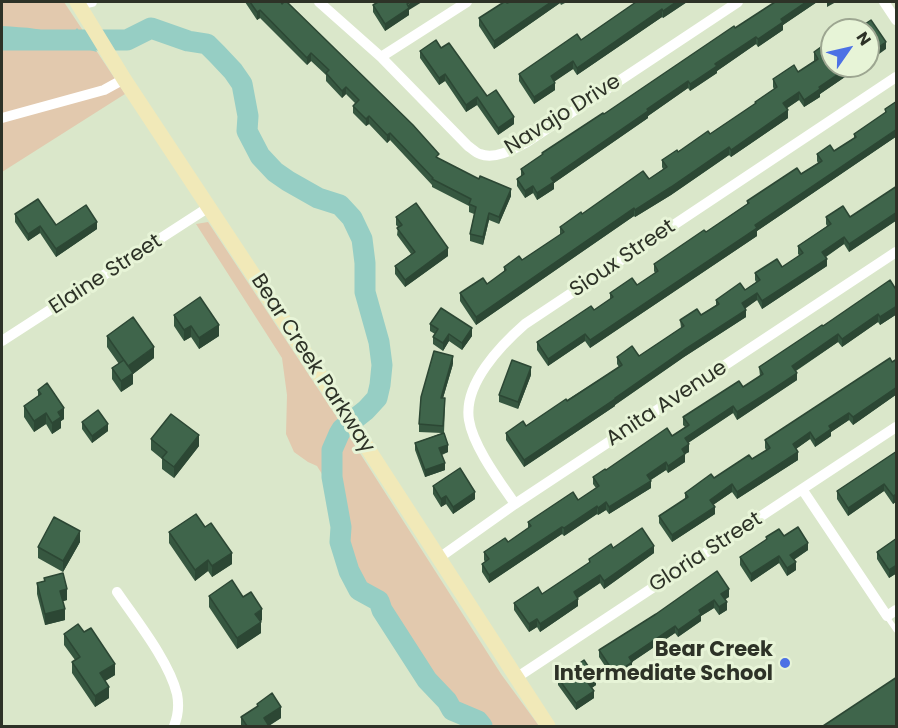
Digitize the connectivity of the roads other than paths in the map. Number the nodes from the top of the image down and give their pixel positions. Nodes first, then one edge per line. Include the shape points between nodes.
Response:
1 (320, 2) edge
2 (467, 2) edge
3 (738, 2) edge
4 (884, 2) edge
5 (82, 3) edge
6 (897, 20) edge
7 (381, 57) junction
8 (897, 77) edge
9 (124, 79) junction
10 (2, 117) edge
11 (209, 207) junction
12 (897, 252) edge
13 (2, 341) edge
14 (897, 427) edge
15 (802, 489) junction
16 (515, 504) junction
17 (439, 558) junction
18 (117, 592) dead end
19 (892, 613) edge
20 (897, 630) edge
21 (516, 678) junction
22 (174, 726) edge
23 (548, 726) edge

1 - 7 street, Navajo Drive
2 - 7 street
3 - 7 street, Navajo Drive via 526,142 488,156 468,146
4 - 6 street
5 - 9 main road, Bear Creek Parkway via 91,26
8 - 16 street, Sioux Street via 525,324 500,348 472,393 469,419 484,456
9 - 10 street via 104,90
9 - 11 main road, Bear Creek Parkway
11 - 13 street, Elaine Street
11 - 17 main road, Bear Creek Parkway
12 - 16 street, Anita Avenue
14 - 15 street, Gloria Street
15 - 19 street
15 - 21 street, Gloria Street
16 - 17 street, Anita Avenue
17 - 21 main road, Bear Creek Parkway
18 - 22 street via 163,660 177,694
19 - 20 lane
21 - 23 main road, Bear Creek Parkway

